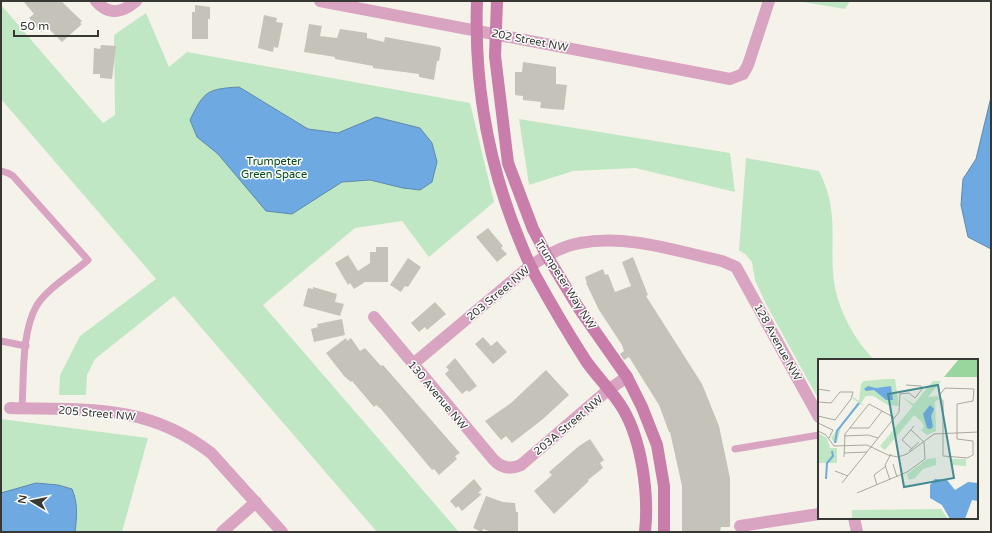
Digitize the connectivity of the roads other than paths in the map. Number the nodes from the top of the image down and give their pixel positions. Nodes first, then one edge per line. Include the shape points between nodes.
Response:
1 (96, 1) edge
2 (136, 1) edge
3 (320, 1) edge
4 (477, 1) edge
5 (496, 1) edge
6 (769, 1) edge
7 (476, 29) junction
8 (495, 33) junction
9 (1, 171) edge
10 (546, 256) junction
11 (530, 266) junction
12 (736, 267) joint
13 (374, 317) dead end
14 (1, 341) edge
15 (26, 346) junction
16 (413, 364) junction
17 (627, 377) junction
18 (608, 390) junction
19 (16, 408) joint
20 (818, 415) edge
21 (818, 435) edge
22 (734, 449) dead end
23 (506, 468) joint
24 (256, 502) junction
25 (818, 514) edge
26 (854, 519) edge
27 (740, 526) dead end
28 (222, 532) edge
29 (282, 532) edge
30 (645, 532) edge
31 (664, 532) edge
32 (857, 532) edge

1 - 2 street via 105,9 116,12 125,10
3 - 7 street, 202 Street NW
4 - 7 street, Trumpeter Way NW
5 - 8 street, Trumpeter Way NW
6 - 8 street, 202 Street NW via 748,65 743,74 730,79
7 - 8 street, 202 Street NW
7 - 11 street, Trumpeter Way NW via 481,95 494,167 506,208
8 - 10 street, Trumpeter Way NW via 498,87 508,163 532,229
9 - 15 lane via 13,176 88,260 48,293 38,305 28,329
10 - 11 street, 203 Street NW
10 - 12 street, 203 Street NW via 580,243 621,241 722,261
10 - 17 street, Trumpeter Way NW
11 - 16 street, 203 Street NW
11 - 18 street, Trumpeter Way NW via 587,362
12 - 20 street, 128 Avenue NW
13 - 16 street, 130 Avenue NW
14 - 15 lane
15 - 19 lane
16 - 23 street, 130 Avenue NW via 497,464
17 - 18 street, 203A Street NW
17 - 31 street, Trumpeter Way NW via 657,445 664,486
18 - 23 street, 203A Street NW via 521,465
18 - 30 street, Trumpeter Way NW via 623,409 636,440 645,490
19 - 24 street, 205 Street NW via 136,415 168,426 210,452
21 - 22 lane
24 - 28 street
24 - 29 street, 205 Street NW
25 - 27 street
26 - 32 street

